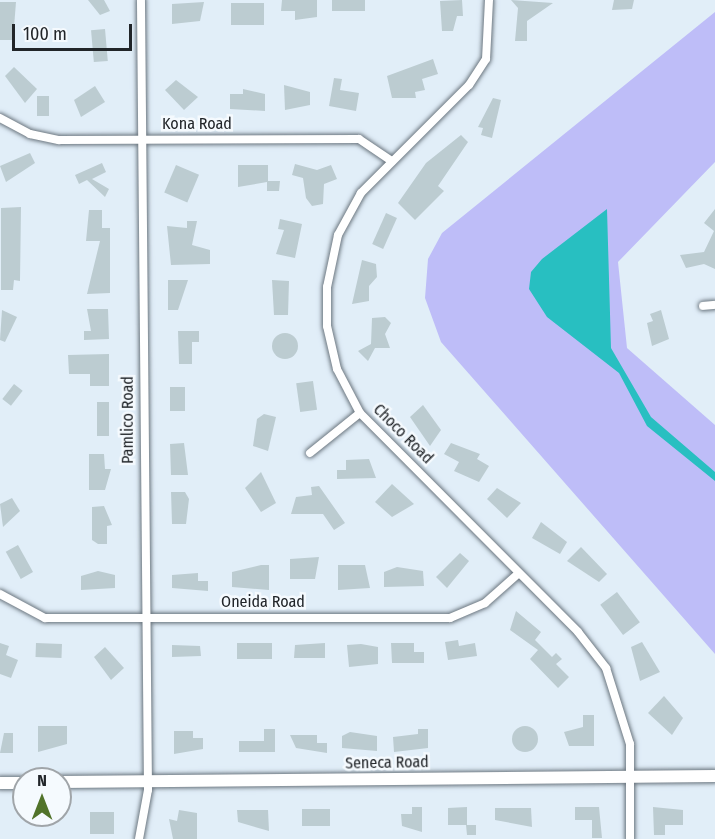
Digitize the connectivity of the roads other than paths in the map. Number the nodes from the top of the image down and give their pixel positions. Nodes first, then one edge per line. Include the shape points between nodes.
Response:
1 (141, 0) edge
2 (489, 0) edge
3 (0, 118) edge
4 (141, 139) junction
5 (392, 161) junction
6 (715, 305) edge
7 (703, 306) dead end
8 (360, 413) junction
9 (310, 453) dead end
10 (519, 573) junction
11 (0, 594) edge
12 (145, 616) junction
13 (715, 776) edge
14 (630, 777) junction
15 (72, 782) edge
16 (148, 782) junction
17 (139, 839) edge
18 (630, 839) edge

1 - 4 street, Pamlico Road
2 - 5 street, Choco Road via 486,59 469,85
3 - 4 street, Kona Road via 30,134 59,140
4 - 5 street, Kona Road via 359,138
4 - 12 street, Pamlico Road
5 - 8 street, Choco Road via 362,194 338,235 327,287 337,369
6 - 7 street
8 - 9 street
8 - 10 street, Choco Road
10 - 12 street, Oneida Road via 485,603 450,618
10 - 14 street, Choco Road via 578,632 606,668 630,744
11 - 12 street, Oneida Road via 45,618
12 - 16 street, Pamlico Road
13 - 14 street, Seneca Road
14 - 16 street, Seneca Road
14 - 18 street, Choco Road
15 - 16 street, Seneca Road
16 - 17 street, Pamlico Road

